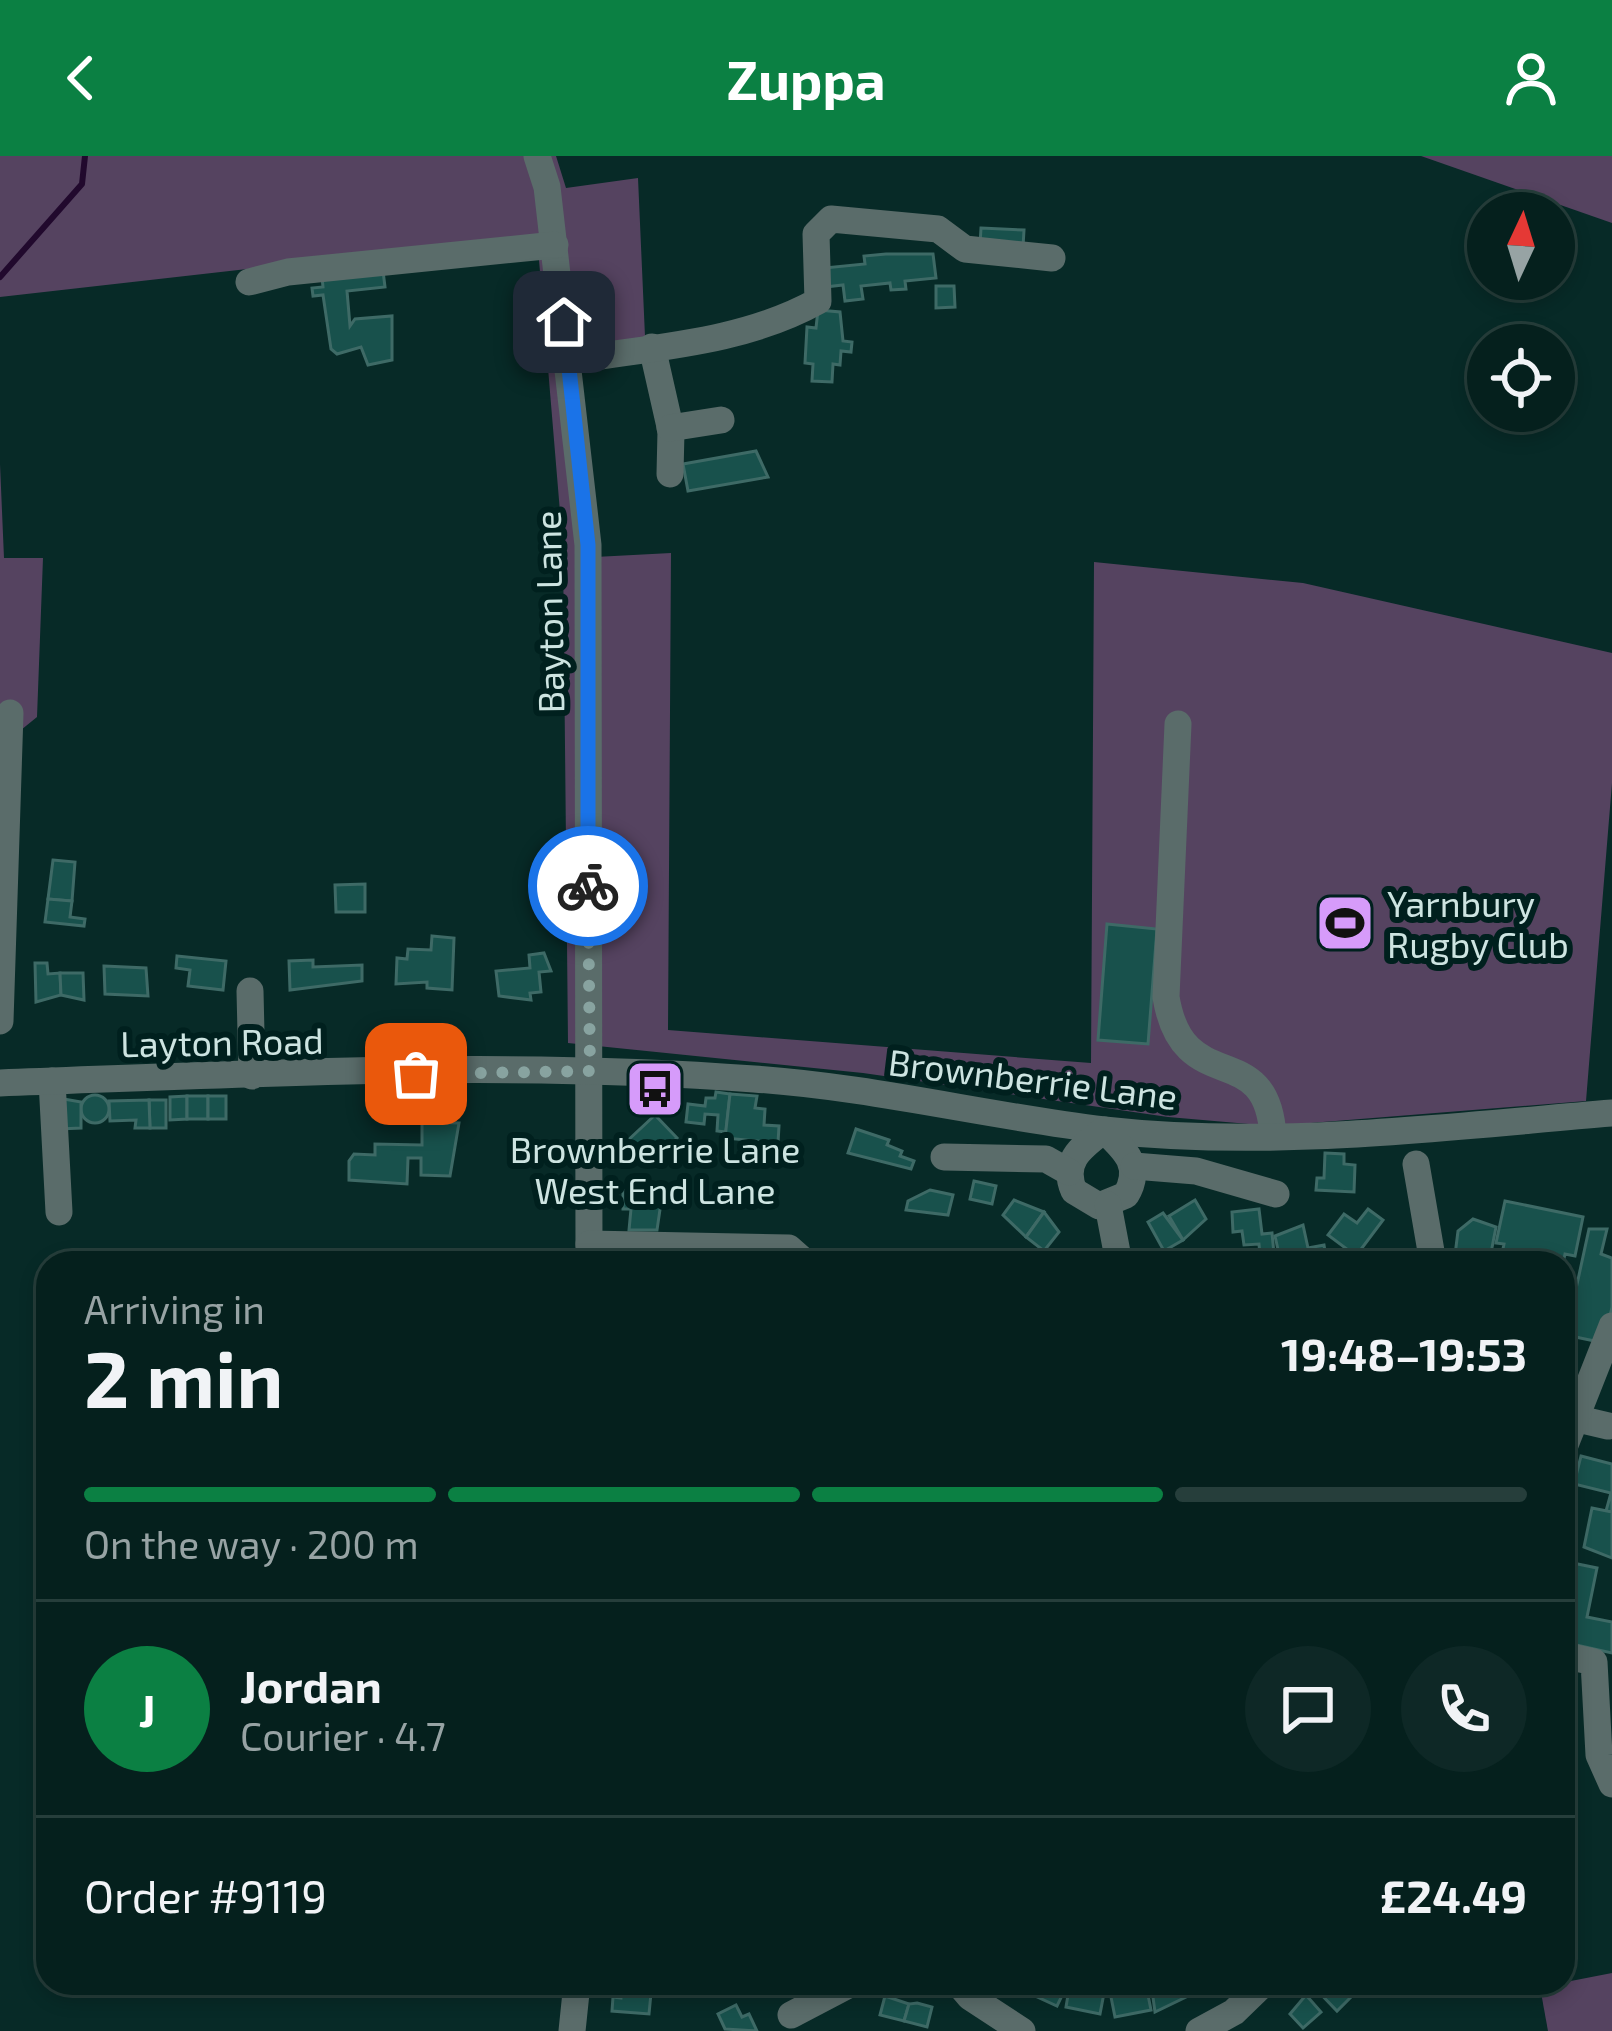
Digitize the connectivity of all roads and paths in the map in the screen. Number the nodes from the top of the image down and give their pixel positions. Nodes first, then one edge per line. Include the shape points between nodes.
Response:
1 (537, 156) edge
2 (555, 245) junction
3 (1052, 257) dead end
4 (249, 282) dead end
5 (652, 346) junction
6 (568, 361) junction
7 (721, 420) dead end
8 (670, 428) junction
9 (670, 474) dead end
10 (10, 713) dead end
11 (1178, 724) dead end
12 (250, 992) dead end
13 (0, 1021) edge
14 (590, 1071) junction
15 (252, 1076) junction
16 (52, 1081) junction
17 (0, 1083) edge
18 (1612, 1113) edge
19 (1104, 1130) junction
20 (1273, 1136) junction
21 (944, 1157) dead end
22 (1416, 1164) dead end
23 (1134, 1166) junction
24 (1069, 1172) junction
25 (1276, 1194) dead end
26 (1108, 1205) junction
27 (58, 1212) dead end
28 (590, 1251) edge
29 (670, 1251) edge
30 (792, 1251) edge
31 (1117, 1251) edge
32 (1431, 1251) edge
33 (1612, 1326) edge
34 (1575, 1416) edge
35 (1575, 1418) edge
36 (1608, 1426) dead end
37 (1603, 1664) edge
38 (1612, 1784) edge
39 (576, 1995) edge
40 (829, 1995) edge
41 (968, 1995) edge
42 (1252, 1995) edge
43 (791, 2015) dead end
44 (572, 2031) edge
45 (1022, 2031) edge
46 (1199, 2031) edge

1 - 2 street, Bayton Lane
2 - 4 street
2 - 6 street, Bayton Lane
3 - 5 street via 965,249 938,230 850,217 824,221 816,234 818,301 760,329
5 - 6 street
5 - 8 street
6 - 14 street, Bayton Lane via 588,545
7 - 8 street
8 - 9 street
10 - 13 street
11 - 20 street via 1171,1027 1200,1061 1264,1090
12 - 15 street
14 - 15 street, Layton Road
14 - 19 street, Brownberrie Lane via 757,1078
14 - 28 street, Bayton Lane
15 - 16 street, Layton Road
16 - 17 street, Layton Road
16 - 27 street
18 - 20 street, Brownberrie Lane
19 - 20 street, Brownberrie Lane
19 - 23 street
19 - 24 street via 1074,1155
21 - 24 street via 1046,1159
22 - 32 street
23 - 25 street via 1196,1171
23 - 26 street via 1126,1195
24 - 26 street via 1081,1198
26 - 31 street
29 - 30 street
33 - 34 street
35 - 36 street
37 - 38 street via 1599,1755
39 - 44 street
40 - 43 street
41 - 45 street
42 - 46 street

